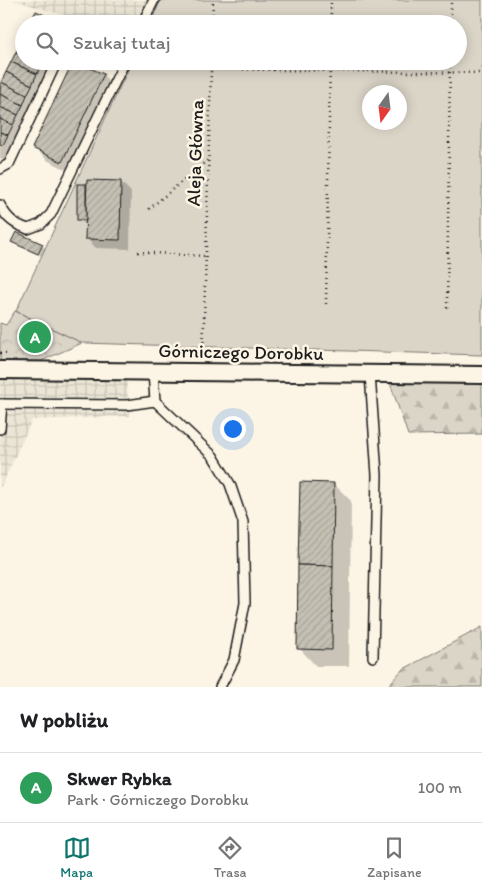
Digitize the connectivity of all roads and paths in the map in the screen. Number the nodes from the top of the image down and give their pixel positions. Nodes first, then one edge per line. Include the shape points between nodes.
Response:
1 (154, 0) edge
2 (212, 0) edge
3 (331, 0) edge
4 (451, 0) edge
5 (146, 15) edge
6 (212, 15) edge
7 (331, 15) edge
8 (451, 15) edge
9 (53, 70) edge
10 (121, 70) edge
11 (211, 70) edge
12 (330, 70) joint
13 (450, 72) junction
14 (482, 73) edge
15 (209, 159) junction
16 (0, 172) edge
17 (0, 205) edge
18 (149, 209) dead end
19 (138, 252) dead end
20 (205, 256) junction
21 (326, 304) dead end
22 (447, 308) dead end
23 (202, 358) dead end
24 (0, 370) edge
25 (153, 371) junction
26 (370, 374) junction
27 (482, 375) edge
28 (156, 401) junction
29 (1, 404) edge
30 (0, 429) edge
31 (373, 657) dead end
32 (220, 687) edge

1 - 5 lane
2 - 6 path
3 - 7 path
4 - 8 path
9 - 16 lane via 9,164
10 - 17 lane via 51,214 41,224 28,229 14,224
11 - 15 path, Aleja Główna
12 - 13 path
12 - 21 path
13 - 14 path
13 - 22 path
15 - 18 path
15 - 20 path, Aleja Główna
19 - 20 path
20 - 23 path, Aleja Główna
24 - 25 street, Górniczego Dorobku
25 - 26 street, Górniczego Dorobku
25 - 28 lane
26 - 27 street, Górniczego Dorobku
26 - 31 lane via 377,475
28 - 29 lane
28 - 32 lane via 213,456 230,484 243,522 245,603 234,660
29 - 30 lane

